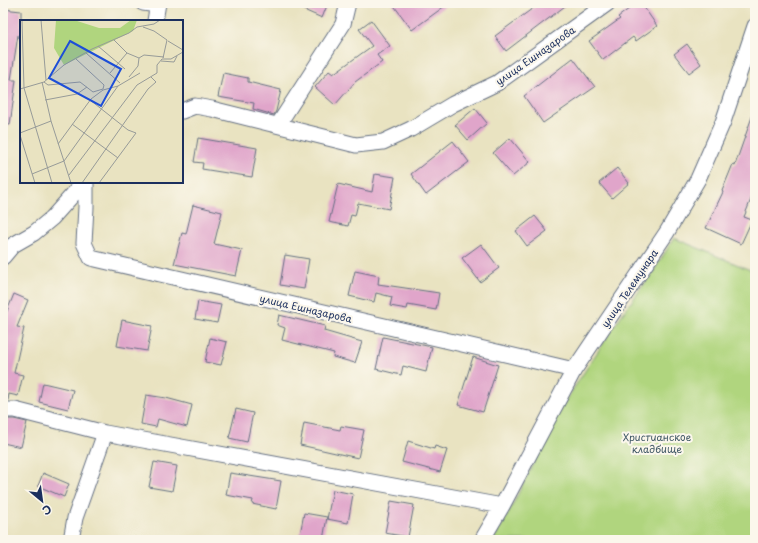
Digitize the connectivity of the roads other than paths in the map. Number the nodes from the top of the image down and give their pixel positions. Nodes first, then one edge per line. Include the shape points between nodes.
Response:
1 (348, 3) edge
2 (608, 3) edge
3 (153, 4) edge
4 (155, 20) edge
5 (755, 26) edge
6 (183, 111) edge
7 (278, 125) junction
8 (80, 183) edge
9 (86, 183) edge
10 (97, 183) edge
11 (86, 207) junction
12 (3, 257) edge
13 (574, 370) junction
14 (3, 410) edge
15 (105, 433) junction
16 (502, 506) junction
17 (71, 540) edge
18 (482, 540) edge

1 - 7 street via 343,24
2 - 7 street, улица Ешназарова via 497,83 383,142 356,145
3 - 4 street
5 - 13 street, улица Телемунара via 723,122 698,179 667,232
6 - 7 street, улица Ешназарова via 196,106
8 - 12 street via 52,218 13,246
9 - 11 street, улица Ешназарова
10 - 11 street, улица Ешназарова
11 - 13 street, улица Ешназарова via 84,243 91,258
13 - 16 street, улица Телемунара
14 - 15 street via 15,410
15 - 16 street
15 - 17 street via 75,518
16 - 18 street, улица Телемунара

